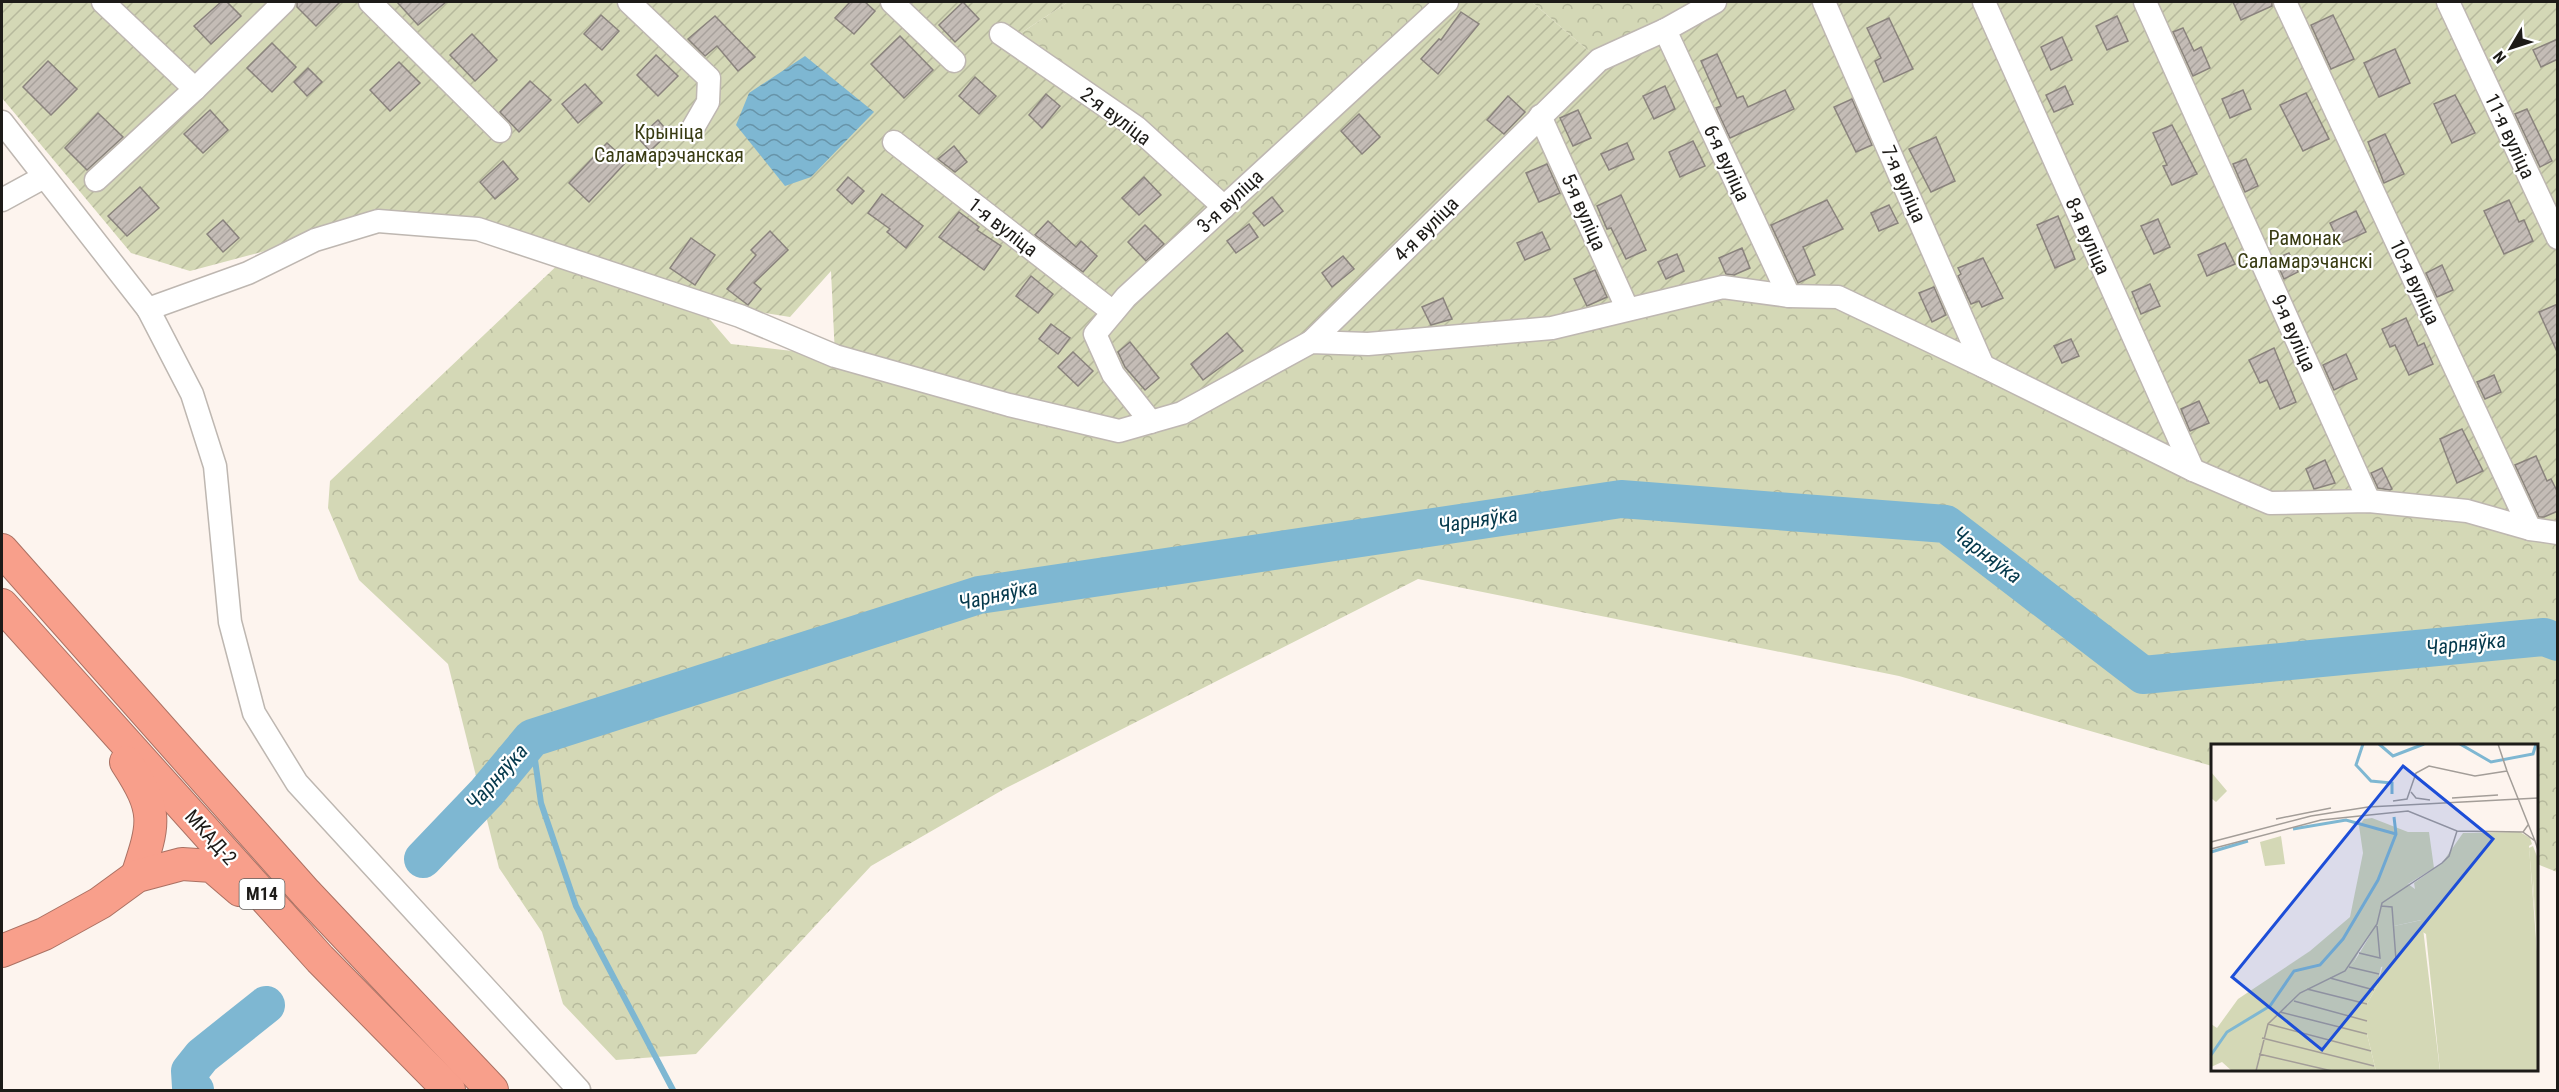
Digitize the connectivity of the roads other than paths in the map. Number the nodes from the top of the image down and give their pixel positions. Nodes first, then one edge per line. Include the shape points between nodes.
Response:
1 (104, 2) edge
2 (284, 2) edge
3 (370, 2) edge
4 (629, 2) edge
5 (892, 2) edge
6 (1447, 2) edge
7 (1716, 2) edge
8 (1824, 2) edge
9 (1984, 2) edge
10 (2145, 2) edge
11 (2285, 2) edge
12 (2448, 2) edge
13 (1665, 30) junction
14 (1001, 34) dead end
15 (954, 61) dead end
16 (195, 89) junction
17 (1540, 116) junction
18 (2, 122) edge
19 (693, 128) dead end
20 (500, 131) dead end
21 (894, 142) dead end
22 (44, 177) junction
23 (96, 180) dead end
24 (2, 200) edge
25 (1224, 207) junction
26 (2558, 238) edge
27 (1789, 296) junction
28 (1627, 308) junction
29 (148, 309) junction
30 (1113, 312) junction
31 (1311, 342) junction
32 (1983, 366) junction
33 (1151, 422) junction
34 (2193, 470) junction
35 (2369, 501) junction
36 (2530, 529) junction
37 (2558, 533) edge
38 (2, 550) edge
39 (2, 605) edge
40 (82, 693) junction
41 (137, 876) junction
42 (2, 951) edge
43 (320, 959) junction
44 (449, 1090) edge
45 (492, 1090) edge
46 (579, 1090) edge

1 - 16 street
2 - 16 street
3 - 20 street
4 - 19 street via 709,78 708,102
5 - 15 street
6 - 25 street, 3-я вуліца
7 - 13 street, 4-я вуліца
8 - 32 street, 7-я вуліца
9 - 34 street, 8-я вуліца
10 - 35 street, 9-я вуліца
11 - 36 street, 10-я вуліца
12 - 26 street, 11-я вуліца
13 - 17 street, 4-я вуліца via 1599,60
13 - 27 street, 6-я вуліца
14 - 25 street, 2-я вуліца via 1136,127
16 - 23 street
17 - 28 street, 5-я вуліца
17 - 31 street, 4-я вуліца
18 - 22 street
21 - 30 street, 1-я вуліца
22 - 24 street
22 - 29 street
25 - 30 street, 3-я вуліца
27 - 28 street via 1723,286
27 - 32 street via 1838,297
28 - 31 street via 1552,328 1368,344
29 - 33 street, 4-я вуліца via 248,273 315,240 378,220 478,229 740,316 836,356 1119,431
29 - 46 street via 192,394 215,465 230,622 254,713 297,783
30 - 33 street, 3-я вуліца via 1095,334 1113,374
31 - 33 street, 4-я вуліца via 1182,413
32 - 34 street
34 - 35 street via 2270,503
35 - 36 street via 2467,511
36 - 37 street
38 - 45 highway, М14 via 306,893
39 - 40 highway, МКАД-2 / М14
40 - 41 highway via 141,783 149,802 149,837
40 - 43 highway, МКАД-2 / М14
41 - 42 highway via 100,903 44,934
41 - 43 highway via 182,864 212,866
43 - 44 highway, МКАД-2 / М14

